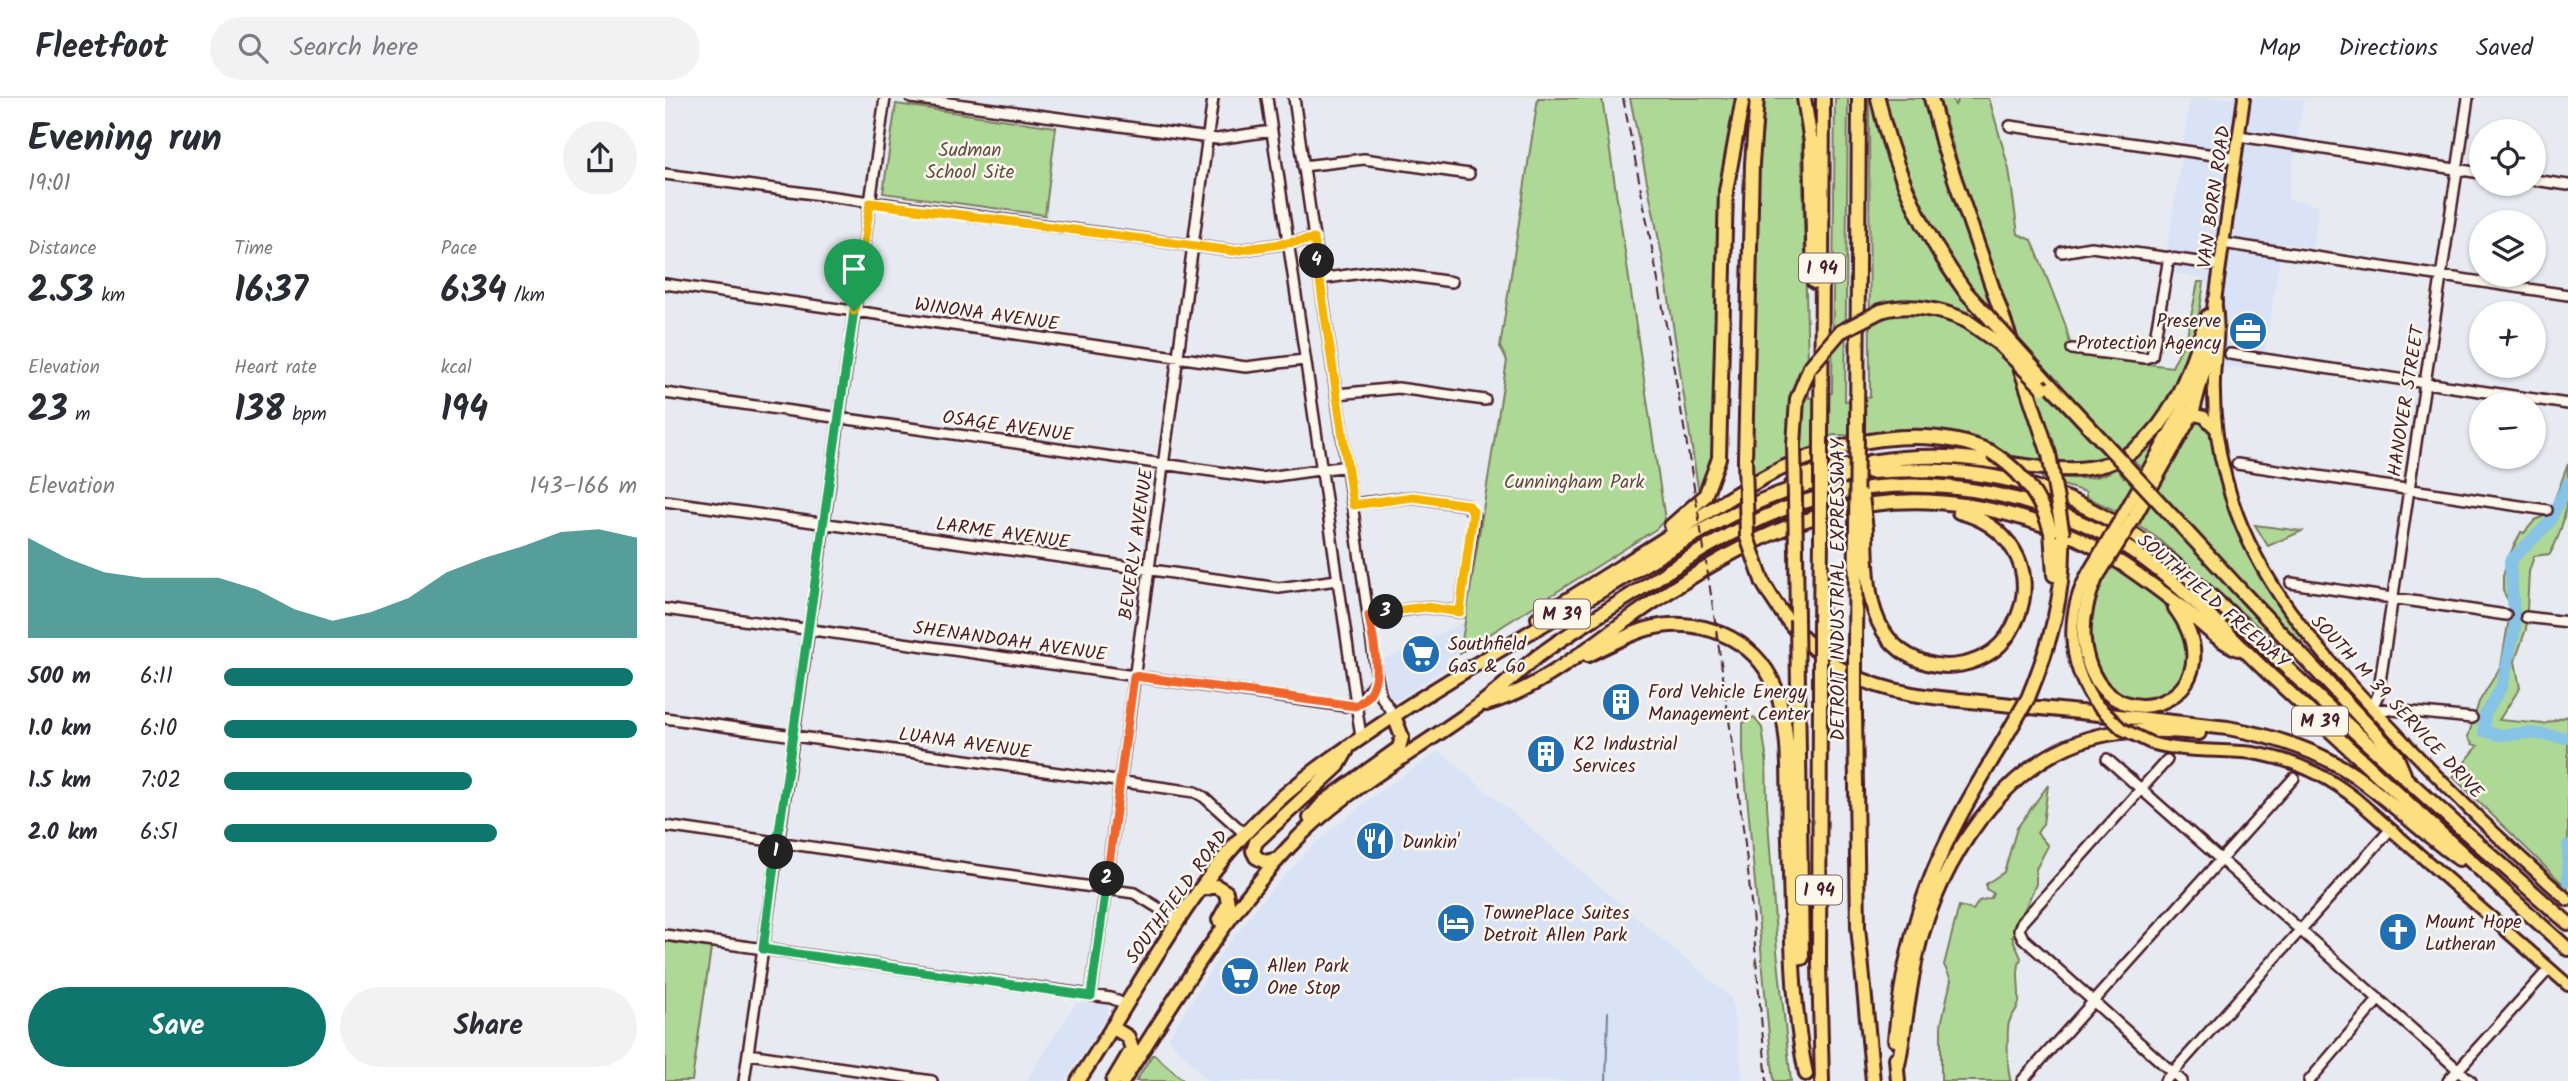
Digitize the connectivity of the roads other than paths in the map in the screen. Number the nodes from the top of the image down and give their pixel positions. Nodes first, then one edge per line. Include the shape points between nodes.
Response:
1 (885, 98) edge
2 (911, 98) edge
3 (1213, 98) edge
4 (1266, 98) edge
5 (1294, 98) edge
6 (1743, 98) edge
7 (1757, 98) edge
8 (1804, 98) edge
9 (1823, 98) edge
10 (1859, 98) edge
11 (1878, 98) edge
12 (1931, 98) edge
13 (2244, 98) edge
14 (2468, 98) edge
15 (2010, 126) dead end
16 (1271, 131) junction
17 (2239, 136) junction
18 (1207, 137) junction
19 (2235, 158) junction
20 (1303, 166) junction
21 (2457, 169) junction
22 (2469, 171) edge
23 (665, 174) edge
24 (1469, 174) dead end
25 (2546, 182) edge
26 (2568, 185) edge
27 (870, 203) junction
28 (1314, 239) junction
29 (1288, 243) junction
30 (2222, 243) junction
31 (1194, 246) junction
32 (2062, 252) dead end
33 (2169, 257) junction
34 (2220, 265) junction
35 (2442, 275) junction
36 (1320, 279) junction
37 (1452, 282) dead end
38 (665, 284) edge
39 (2568, 295) edge
40 (2215, 300) junction
41 (854, 311) junction
42 (2208, 316) junction
43 (1822, 327) junction
44 (2072, 349) dead end
45 (2230, 355) dead end
46 (1178, 358) junction
47 (1304, 360) junction
48 (2427, 383) junction
49 (665, 393) edge
50 (1337, 394) junction
51 (1485, 400) dead end
52 (2568, 404) edge
53 (2186, 413) junction
54 (839, 417) junction
55 (2216, 429) junction
56 (2099, 437) junction
57 (1163, 464) junction
58 (2237, 464) dead end
59 (1347, 466) junction
60 (1849, 468) junction
61 (1321, 470) junction
62 (2409, 490) junction
63 (665, 501) edge
64 (1353, 505) junction
65 (2547, 510) dead end
66 (824, 524) junction
67 (1788, 526) junction
68 (1861, 530) junction
69 (2057, 534) junction
70 (1616, 566) junction
71 (1149, 571) junction
72 (2092, 575) junction
73 (1337, 580) junction
74 (2291, 583) dead end
75 (2168, 599) junction
76 (2393, 599) junction
77 (665, 609) edge
78 (1369, 615) junction
79 (2506, 615) dead end
80 (2526, 617) dead end
81 (2568, 622) edge
82 (809, 629) junction
83 (2248, 653) junction
84 (1565, 664) junction
85 (1134, 676) junction
86 (1377, 678) junction
87 (1437, 686) junction
88 (1355, 706) junction
89 (1479, 706) junction
90 (2372, 708) junction
91 (1394, 716) junction
92 (665, 718) edge
93 (2472, 718) dead end
94 (793, 736) junction
95 (1356, 740) junction
96 (2294, 744) junction
97 (2107, 759) dead end
98 (2167, 760) dead end
99 (2404, 775) junction
100 (2294, 778) dead end
101 (1120, 782) junction
102 (2142, 788) junction
103 (665, 826) edge
104 (2390, 830) junction
105 (1245, 834) junction
106 (1303, 834) junction
107 (778, 842) junction
108 (2221, 858) junction
109 (1278, 859) junction
110 (2500, 887) junction
111 (1105, 889) junction
112 (1199, 890) junction
113 (2568, 900) edge
114 (1178, 920) junction
115 (2568, 923) edge
116 (2300, 929) junction
117 (665, 935) edge
118 (763, 949) junction
119 (2568, 949) edge
120 (2549, 970) junction
121 (2568, 985) edge
122 (1091, 996) junction
123 (2379, 999) junction
124 (1172, 1001) junction
125 (2093, 1001) junction
126 (1124, 1004) junction
127 (1112, 1027) junction
128 (748, 1054) junction
129 (1898, 1065) junction
130 (1087, 1066) junction
131 (2458, 1070) junction
132 (2173, 1073) junction
133 (1807, 1077) edge
134 (744, 1081) edge
135 (932, 1081) edge
136 (1078, 1081) edge
137 (1086, 1081) edge
138 (1113, 1081) edge
139 (1123, 1081) edge
140 (1822, 1081) edge
141 (1873, 1081) edge
142 (1898, 1081) edge
143 (2022, 1081) edge
144 (2165, 1081) edge
145 (2182, 1081) edge
146 (2309, 1081) edge
147 (2448, 1081) edge
148 (2471, 1081) edge

1 - 27 street
2 - 18 street
3 - 18 street, BEVERLY AVENUE
4 - 16 street
5 - 20 street
6 - 70 highway via 1726,191 1716,472 1709,490 1689,513
7 - 96 highway, bridge via 1745,459 1748,537 1763,583 1783,616 1831,663 1875,685 1925,695 2228,728
8 - 43 highway via 1811,142 1814,299
9 - 43 highway, DETROIT INDUSTRIAL EXPRESSWAY / I 94
10 - 60 highway, DETROIT INDUSTRIAL EXPRESSWAY / I 94, bridge via 1857,432
11 - 56 highway, bridge via 1894,161 1918,219 1965,291
12 - 69 highway, bridge via 1947,158 2049,454
13 - 17 main road, VAN BORN ROAD
14 - 21 street, HANOVER STREET
15 - 19 street
16 - 18 street
16 - 29 street
17 - 19 main road, VAN BORN ROAD
17 - 21 street
18 - 31 street, BEVERLY AVENUE
19 - 30 main road, VAN BORN ROAD
20 - 24 street via 1364,159
20 - 28 street
21 - 22 street
21 - 35 street, HANOVER STREET
23 - 27 street
25 - 26 street
27 - 31 street
27 - 41 street
28 - 29 street
28 - 36 street
29 - 31 street via 1233,251
29 - 47 street
30 - 34 main road, VAN BORN ROAD
30 - 35 street
31 - 46 street, BEVERLY AVENUE
32 - 33 street via 2091,247
33 - 34 street
33 - 44 street via 2152,356
34 - 40 main road, VAN BORN ROAD
35 - 39 street
35 - 48 street, HANOVER STREET
36 - 37 street via 1375,271
36 - 50 street
38 - 41 street, WINONA AVENUE
40 - 42 main road, VAN BORN ROAD
40 - 53 highway via 2209,351
40 - 55 main road, VAN BORN ROAD via 2220,329 2214,376
41 - 46 street, WINONA AVENUE
41 - 54 street
42 - 53 main road, VAN BORN ROAD
42 - 99 highway, SOUTHFIELD FREEWAY / M 39 via 2168,412 2141,445 2108,464 2069,472 1950,457 1870,467 1957,471 2034,486 2120,525 2192,580
43 - 140 highway, DETROIT INDUSTRIAL EXPRESSWAY / I 94, bridge
45 - 48 street
46 - 47 street, WINONA AVENUE via 1246,367
46 - 57 street, BEVERLY AVENUE
47 - 61 street
48 - 52 street
48 - 62 street, HANOVER STREET
49 - 54 street, OSAGE AVENUE
50 - 51 street via 1390,388
50 - 59 street
53 - 55 main road via 2210,420
53 - 72 highway, bridge
54 - 57 street, OSAGE AVENUE
54 - 66 street
55 - 90 main road, SOUTH M 39 SERVICE DRIVE via 2230,495 2257,560 2304,631
56 - 99 highway, bridge via 2396,755
56 - 133 highway, bridge via 1987,334 1938,310 1893,308 1861,319 1840,332 1810,367 1795,414
57 - 61 street, OSAGE AVENUE via 1268,478
57 - 71 street, BEVERLY AVENUE
58 - 62 street
59 - 61 street, OSAGE AVENUE
59 - 64 street
60 - 68 highway, DETROIT INDUSTRIAL EXPRESSWAY / I 94, bridge
60 - 87 highway, M 39 via 1804,475 1787,489 1732,515
61 - 73 street
62 - 65 street
62 - 76 street, HANOVER STREET
63 - 66 street, LARME AVENUE
64 - 78 street
64 - 78 street via 1413,497 1468,505 1473,511 1460,612 1425,607
66 - 71 street, LARME AVENUE
66 - 82 street
67 - 68 highway via 1889,507 1932,508 1980,517 2013,545 2023,572 2022,606 2006,638 1981,657 1952,666 1927,663 1902,652 1881,631 1874,613
67 - 75 highway via 1873,503 1936,502 1989,510 2042,524 2102,551
67 - 84 highway via 1717,562
68 - 141 highway, DETROIT INDUSTRIAL EXPRESSWAY / I 94, bridge via 1855,645 1858,927
69 - 70 highway, bridge via 2019,473 1991,452 1961,441 1926,437 1874,441 1776,471
69 - 129 highway, bridge via 2059,599 2037,675 1940,850 1918,906 1898,998 1894,1048
70 - 87 highway via 1446,674
71 - 73 street, LARME AVENUE via 1279,588
71 - 85 street, BEVERLY AVENUE
72 - 75 highway via 2085,611 2087,656 2100,685 2128,704 2164,701 2190,675 2195,657 2192,638
72 - 104 main road, bridge via 2076,598 2072,639 2080,674 2094,702 2122,729 2177,749 2254,753 2299,765 2339,785
73 - 88 street
74 - 76 street
75 - 83 highway via 2223,643
76 - 79 street
76 - 90 street, HANOVER STREET
77 - 82 street, SHENANDOAH AVENUE
78 - 86 street
80 - 81 street
82 - 85 street, SHENANDOAH AVENUE
82 - 94 street
83 - 89 highway, SOUTHFIELD FREEWAY / M 39 via 2157,571 2111,537 2066,515 1986,492 1930,485 1882,487 1788,507 1738,530 1538,656
83 - 110 highway, SOUTHFIELD FREEWAY / M 39
84 - 89 highway via 1504,699
84 - 133 highway via 1645,629 1677,624 1704,627 1734,640 1768,674 1783,727 1795,976
85 - 88 street, SHENANDOAH AVENUE
85 - 101 street, BEVERLY AVENUE
86 - 88 street via 1368,696
86 - 91 street via 1381,696
87 - 91 highway, SOUTHFIELD ROAD / M 39
88 - 95 street
89 - 106 highway, SOUTHFIELD FREEWAY / M 39 via 1390,764
90 - 93 street
90 - 113 main road, SOUTH M 39 SERVICE DRIVE via 2483,823
91 - 95 highway, SOUTHFIELD ROAD / M 39
91 - 106 highway via 1402,737 1398,748 1324,802
92 - 94 street, LUANA AVENUE
94 - 101 street, LUANA AVENUE
94 - 107 street
95 - 105 highway, SOUTHFIELD ROAD / M 39 via 1279,800
95 - 109 highway via 1338,766 1256,842 1256,858 1265,862
96 - 110 highway via 2353,774 2434,841
96 - 129 highway via 2157,730 2109,733 2057,751 2014,781 1979,821 1933,904 1914,963
97 - 102 street
98 - 102 street
99 - 115 highway, SOUTHFIELD FREEWAY / M 39
100 - 108 street
101 - 105 street, LUANA AVENUE via 1199,794
101 - 111 street, BEVERLY AVENUE
102 - 108 street
102 - 125 street via 2019,930
103 - 107 street
104 - 116 street
104 - 120 main road
105 - 112 highway, SOUTHFIELD ROAD / M 39
106 - 109 highway, M 39
107 - 111 street
107 - 118 street
108 - 116 street
108 - 125 street
109 - 124 highway, M 39 via 1221,928
110 - 119 highway, SOUTHFIELD FREEWAY / M 39
111 - 114 street via 1139,894
111 - 122 street, BEVERLY AVENUE
112 - 114 highway, SOUTHFIELD ROAD / M 39
112 - 124 highway via 1221,888 1228,904 1191,961
114 - 126 highway, SOUTHFIELD ROAD / M 39
116 - 123 street
116 - 132 street
117 - 118 street
118 - 122 street
118 - 128 street
120 - 121 main road
120 - 131 street
122 - 126 street
123 - 131 street
123 - 146 street
124 - 139 highway, M 39
125 - 132 street
125 - 143 street
126 - 127 highway, SOUTHFIELD ROAD / M 39
127 - 130 highway, SOUTHFIELD ROAD / M 39
127 - 138 highway via 1128,1038 1132,1049
128 - 134 street
128 - 135 street
129 - 142 highway
130 - 136 highway, SOUTHFIELD ROAD / M 39
130 - 137 highway
131 - 147 street
131 - 148 street
132 - 144 street
132 - 145 street

